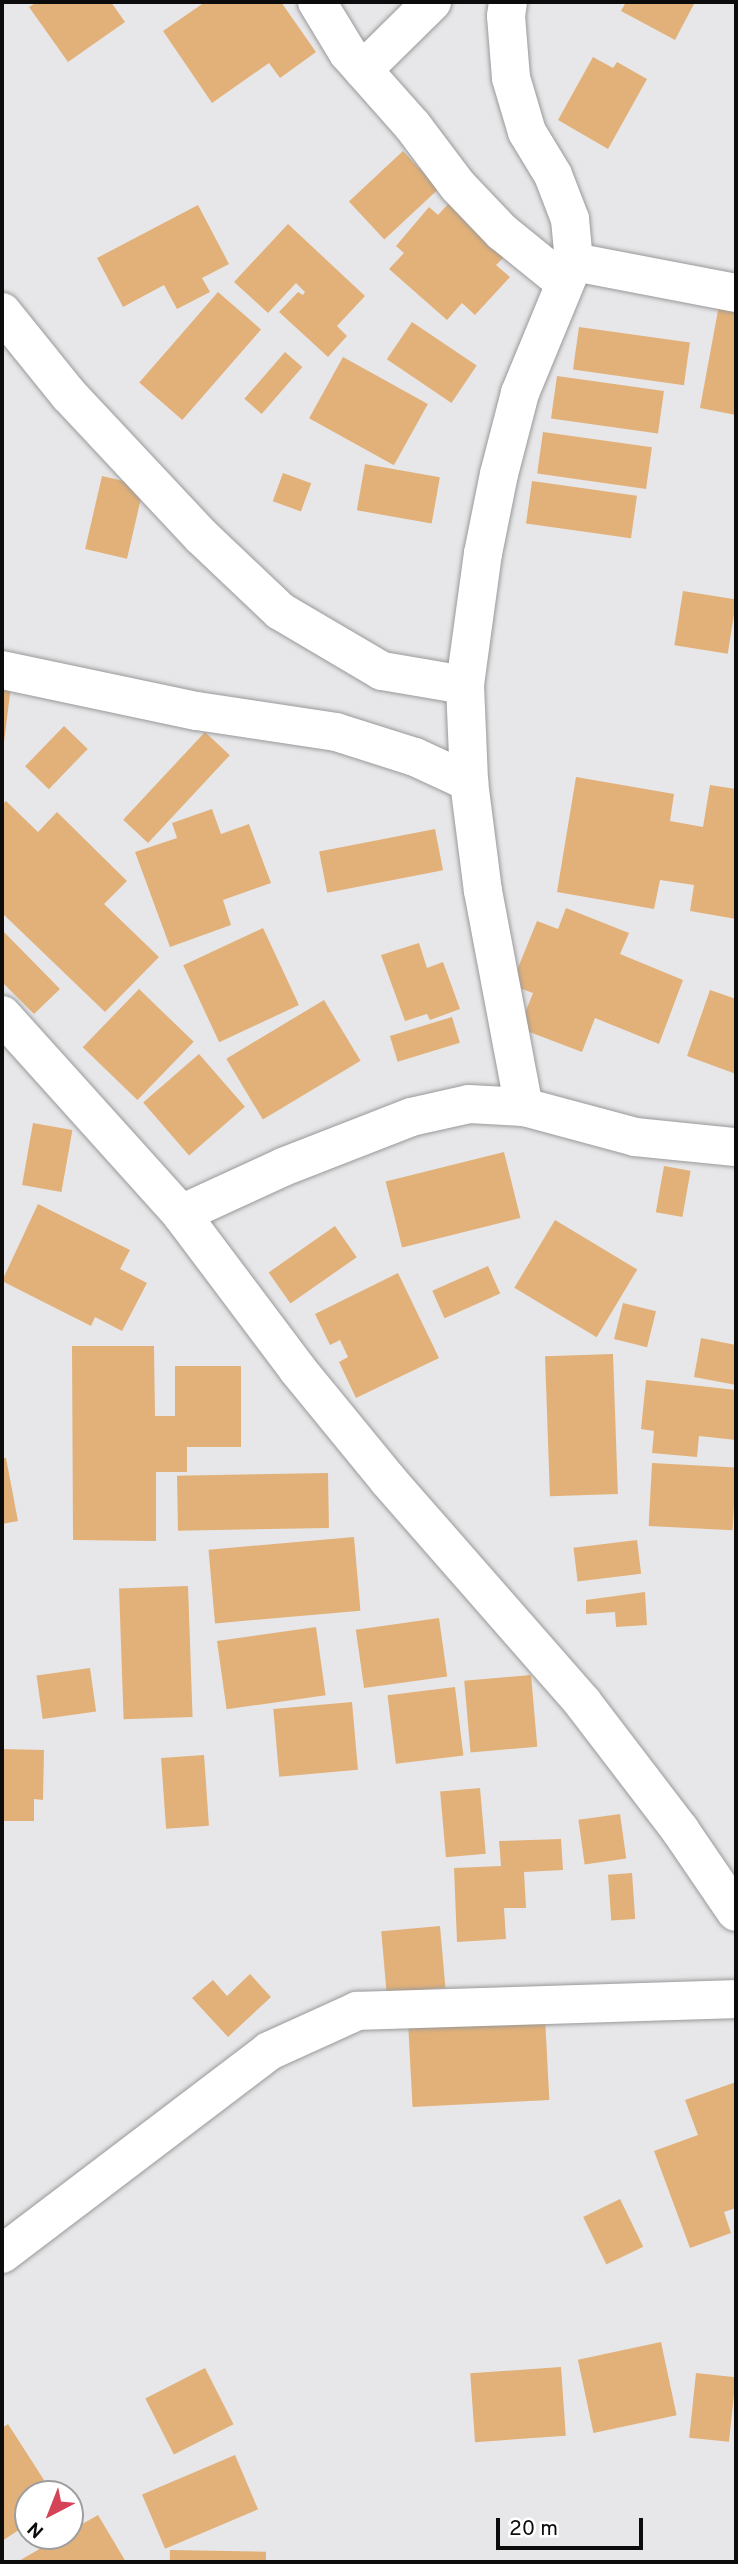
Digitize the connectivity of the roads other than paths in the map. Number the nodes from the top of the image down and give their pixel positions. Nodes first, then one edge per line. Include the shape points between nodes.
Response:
1 (317, 2) edge
2 (432, 2) edge
3 (508, 2) edge
4 (363, 70) junction
5 (569, 272) junction
6 (736, 293) edge
7 (2, 312) edge
8 (2, 670) edge
9 (465, 685) junction
10 (469, 782) junction
11 (2, 1015) edge
12 (524, 1107) junction
13 (736, 1147) edge
14 (181, 1214) junction
15 (736, 1912) edge
16 (736, 1999) edge
17 (2, 2254) edge

1 - 4 street
2 - 4 street
3 - 5 street via 511,78 527,132 553,175 570,219
4 - 5 street via 502,232
5 - 6 street
5 - 9 street via 520,393 499,474 482,553
7 - 9 street via 69,395 201,536 280,611 382,671
8 - 10 street via 197,711 336,732 415,757
9 - 10 street
10 - 12 street via 494,956
11 - 14 street
12 - 13 street via 635,1137
12 - 14 street via 469,1104 411,1117 283,1167
14 - 15 street via 388,1480 583,1703
16 - 17 street via 357,2011 270,2051

